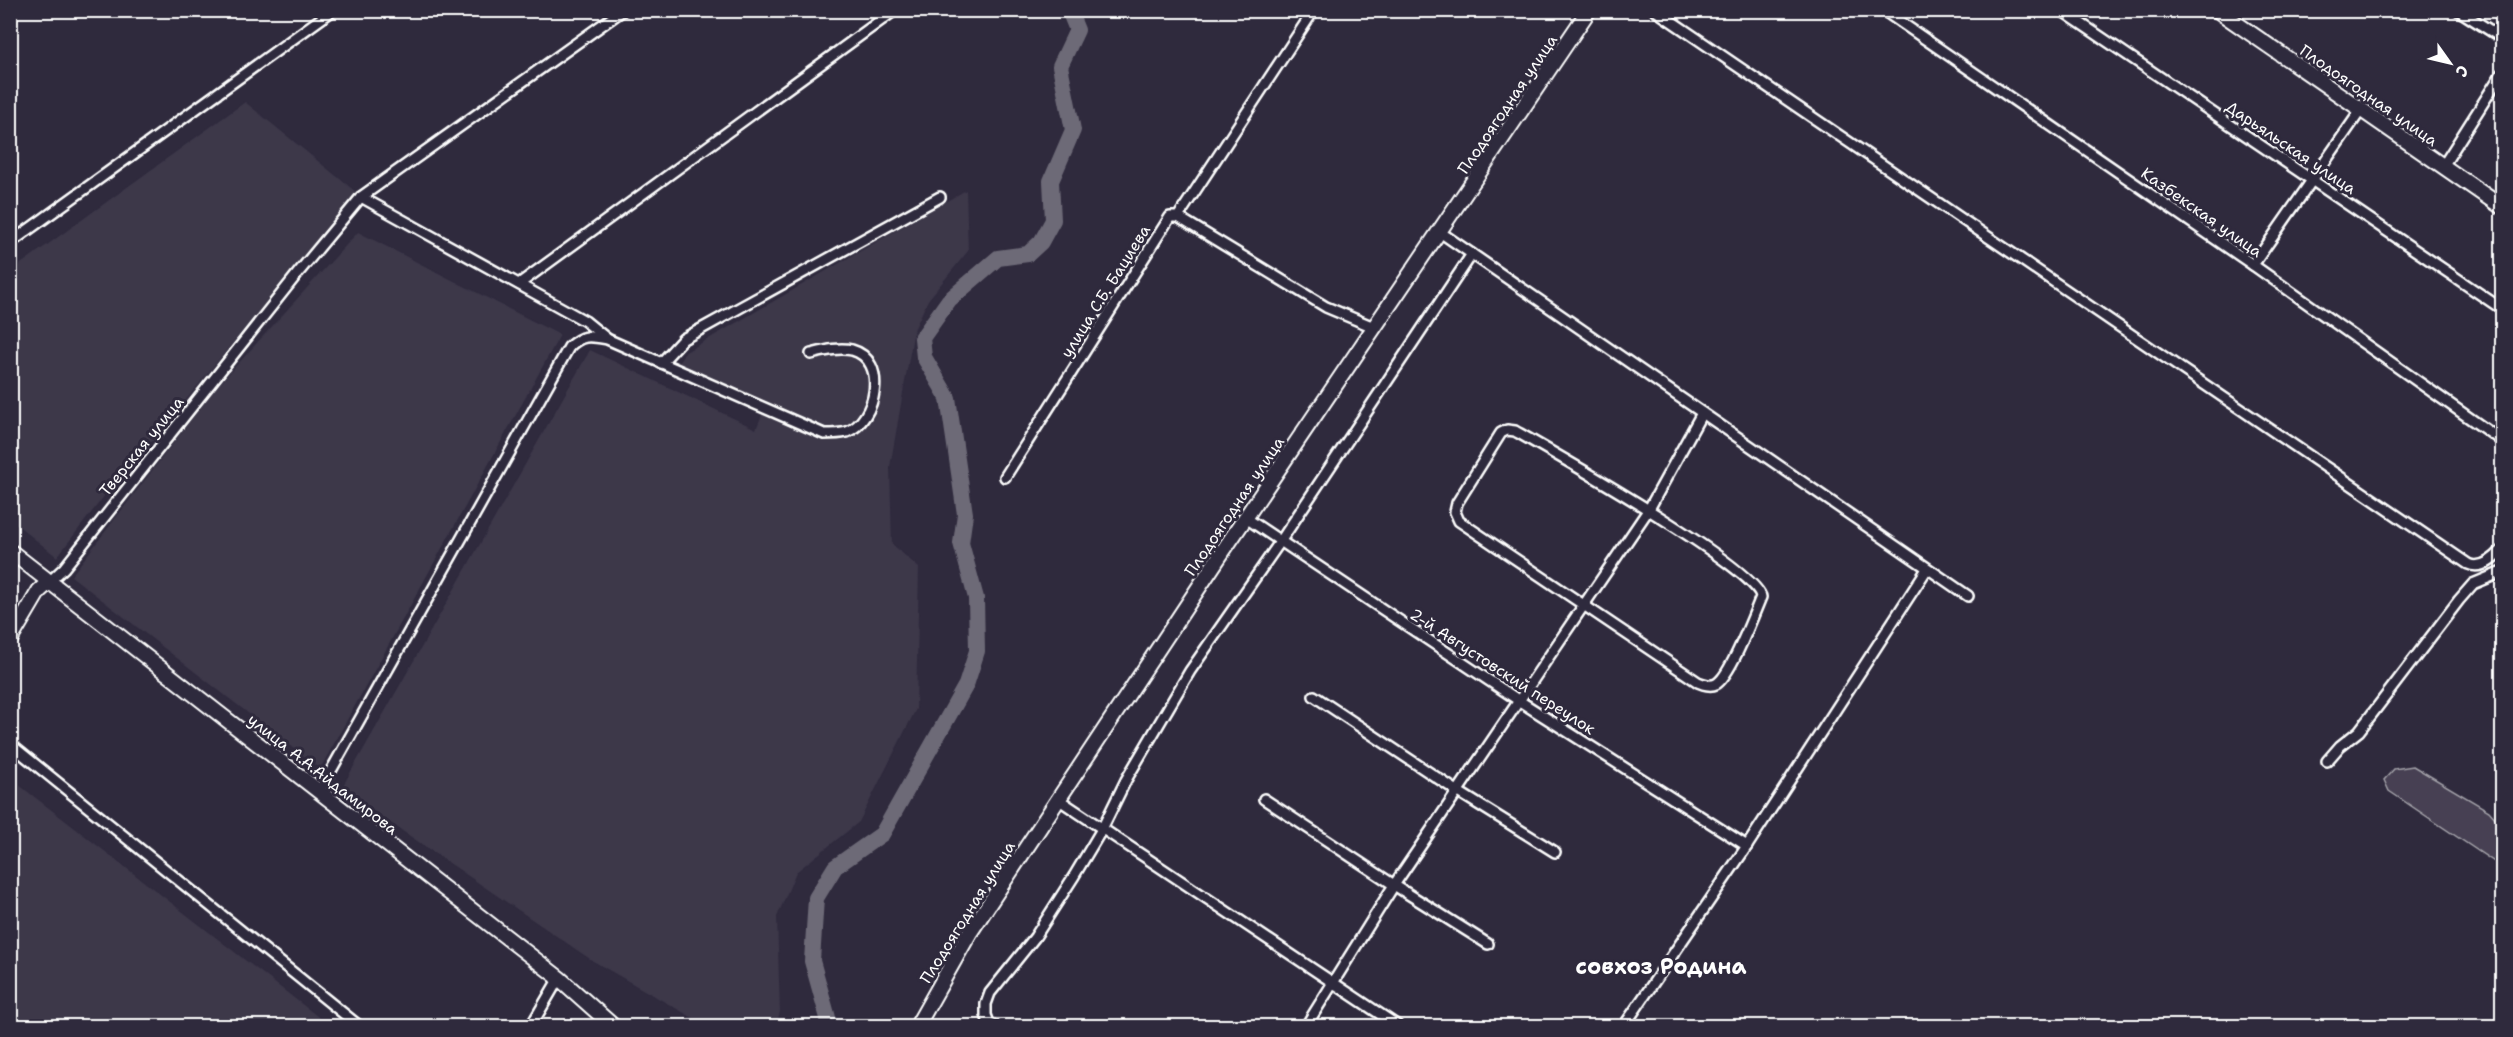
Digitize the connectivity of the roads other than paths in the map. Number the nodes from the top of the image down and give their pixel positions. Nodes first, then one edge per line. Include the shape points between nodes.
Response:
1 (333, 10) edge
2 (623, 10) edge
3 (895, 10) edge
4 (1314, 10) edge
5 (1589, 10) edge
6 (1655, 10) edge
7 (1883, 10) edge
8 (2061, 10) edge
9 (2217, 10) edge
10 (2458, 10) edge
11 (2502, 38) edge
12 (2502, 73) edge
13 (2361, 110) junction
14 (2443, 166) junction
15 (2313, 179) junction
16 (361, 197) junction
17 (940, 197) dead end
18 (2502, 207) edge
19 (1178, 217) junction
20 (1440, 232) junction
21 (10, 243) edge
22 (1472, 254) junction
23 (2253, 265) junction
24 (519, 284) junction
25 (2502, 309) edge
26 (1376, 328) junction
27 (607, 339) junction
28 (811, 354) dead end
29 (662, 363) junction
30 (1701, 413) junction
31 (2502, 441) edge
32 (1005, 477) dead end
33 (1649, 509) junction
34 (1246, 518) junction
35 (1280, 542) junction
36 (2502, 550) edge
37 (10, 551) edge
38 (1927, 569) junction
39 (2502, 572) edge
40 (49, 582) junction
41 (1968, 596) dead end
42 (1584, 605) junction
43 (10, 640) edge
44 (1314, 696) dead end
45 (1518, 700) junction
46 (10, 744) edge
47 (2328, 762) dead end
48 (1457, 791) junction
49 (319, 792) junction
50 (1059, 799) junction
51 (1264, 799) dead end
52 (1102, 829) junction
53 (1747, 846) junction
54 (1555, 852) dead end
55 (1394, 885) junction
56 (1488, 944) dead end
57 (559, 978) junction
58 (1334, 984) junction
59 (357, 1026) edge
60 (531, 1026) edge
61 (613, 1026) edge
62 (917, 1026) edge
63 (995, 1026) edge
64 (1306, 1026) edge
65 (1398, 1026) edge
66 (1623, 1026) edge

1 - 21 street
2 - 16 street, Тверская улица
3 - 24 street
4 - 19 street, улица С.Б. Бациева
5 - 20 street, Плодоягодная улица
6 - 36 street via 2475,567 2489,562
7 - 23 street, Казбекская улица
8 - 15 street, Дарьяльская улица
9 - 13 street, Плодоягодная улица
10 - 11 street
12 - 14 street
13 - 14 street, Плодоягодная улица
13 - 15 street
14 - 18 street, Плодоягодная улица
15 - 23 street
15 - 25 street, Дарьяльская улица
16 - 24 street
16 - 40 street, Тверская улица
17 - 29 street via 683,339
19 - 26 street via 1326,307
19 - 32 street, улица С.Б. Бациева via 1170,217
20 - 22 street
20 - 26 street, Плодоягодная улица
22 - 30 street
22 - 35 street
23 - 31 street, Казбекская улица
24 - 27 street via 585,321
26 - 34 street, Плодоягодная улица
27 - 29 street
27 - 49 street via 588,335 569,346
28 - 29 street via 852,350 870,363 875,383 873,398 867,414 847,432 824,434
30 - 33 street
30 - 38 street
33 - 42 street
33 - 42 street via 1759,588 1761,597 1724,677 1716,685 1698,682
33 - 42 street via 1515,431 1500,434 1457,502 1455,512 1459,521
34 - 35 street, 2-й Августовский переулок
34 - 50 street, Плодоягодная улица
35 - 45 street, 2-й Августовский переулок
35 - 52 street via 1190,671
37 - 40 street, улица А.А.Айдамирова
38 - 41 street
38 - 53 street
39 - 47 street via 2473,584 2359,732 2340,746
40 - 43 street, Тверская улица via 39,591
40 - 49 street, улица А.А.Айдамирова
42 - 45 street
44 - 48 street
45 - 48 street
45 - 53 street, 2-й Августовский переулок
46 - 59 street
48 - 54 street
48 - 55 street
49 - 57 street, улица А.А.Айдамирова
50 - 52 street
50 - 62 street, Плодоягодная улица via 969,934
51 - 55 street
52 - 58 street
52 - 63 street via 1035,937 990,993 986,1015
53 - 66 street
55 - 56 street
55 - 58 street
57 - 60 street
57 - 61 street, улица А.А.Айдамирова
58 - 64 street
58 - 65 street

